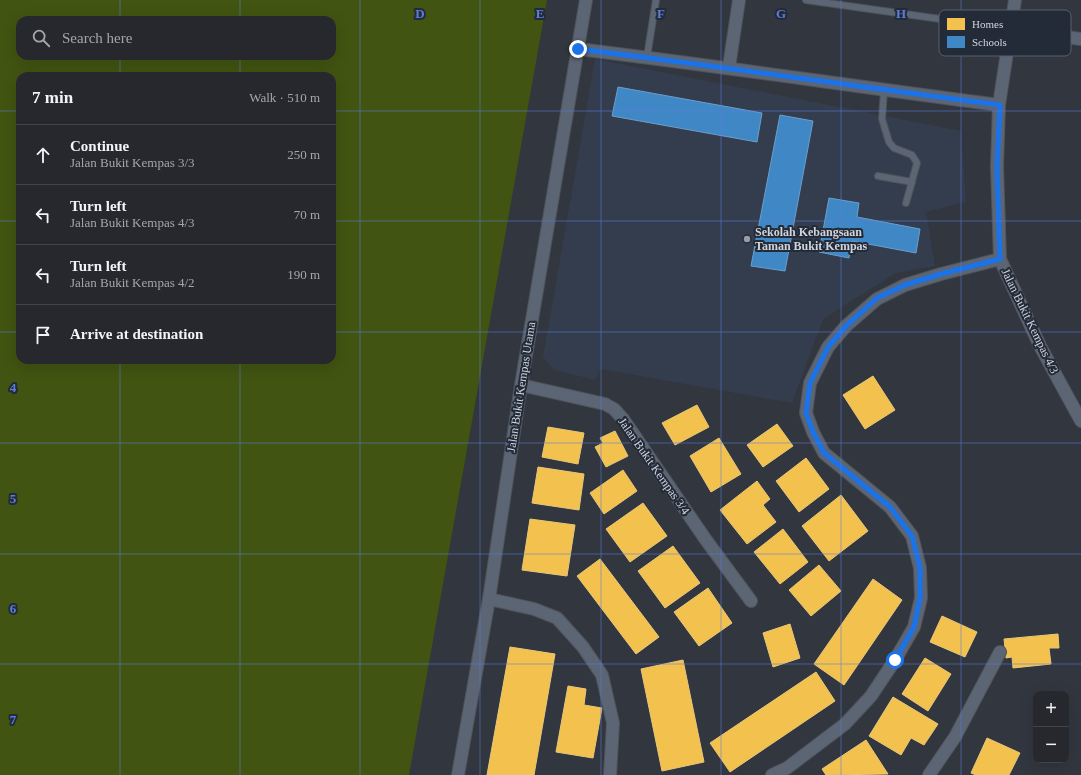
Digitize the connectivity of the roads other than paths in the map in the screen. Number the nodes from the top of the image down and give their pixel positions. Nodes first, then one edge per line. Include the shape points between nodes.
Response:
1 (586, 0) edge
2 (656, 0) edge
3 (739, 0) edge
4 (806, 0) edge
5 (1015, 0) edge
6 (1014, 10) edge
7 (939, 19) edge
8 (1071, 38) edge
9 (1081, 39) edge
10 (578, 49) junction
11 (1007, 56) edge
12 (647, 57) junction
13 (728, 68) junction
14 (884, 90) junction
15 (1000, 105) junction
16 (878, 176) dead end
17 (912, 182) junction
18 (906, 203) dead end
19 (1000, 259) junction
20 (521, 385) junction
21 (1081, 421) edge
22 (489, 599) junction
23 (750, 601) dead end
24 (1000, 652) dead end
25 (458, 775) edge
26 (610, 775) edge
27 (772, 775) edge
28 (929, 775) edge

1 - 10 street, Jalan Bukit Kempas Utama
2 - 12 lane
3 - 13 street
4 - 7 lane
5 - 6 street, Jalan Bukit Kempas 4/3
8 - 9 street
10 - 12 street
10 - 20 street, Jalan Bukit Kempas Utama
11 - 15 street, Jalan Bukit Kempas 4/3
12 - 13 street
13 - 14 street
14 - 15 street
14 - 17 lane via 882,119 891,145 915,159 916,167
15 - 19 street, Jalan Bukit Kempas 4/3 via 997,166
16 - 17 lane
17 - 18 lane
19 - 21 street, Jalan Bukit Kempas 4/3 via 1040,346
19 - 27 street via 905,285 877,298 846,326 828,347 810,383 806,413 824,453 890,507 912,536 920,568 920,598 914,627 871,696 844,724 787,768
20 - 22 street, Jalan Bukit Kempas Utama
20 - 23 street, Jalan Bukit Kempas 3/4 via 606,404 614,409
22 - 25 street, Jalan Bukit Kempas Utama
22 - 26 street via 534,609 557,618 583,647 602,675 613,723
24 - 28 street via 955,737

